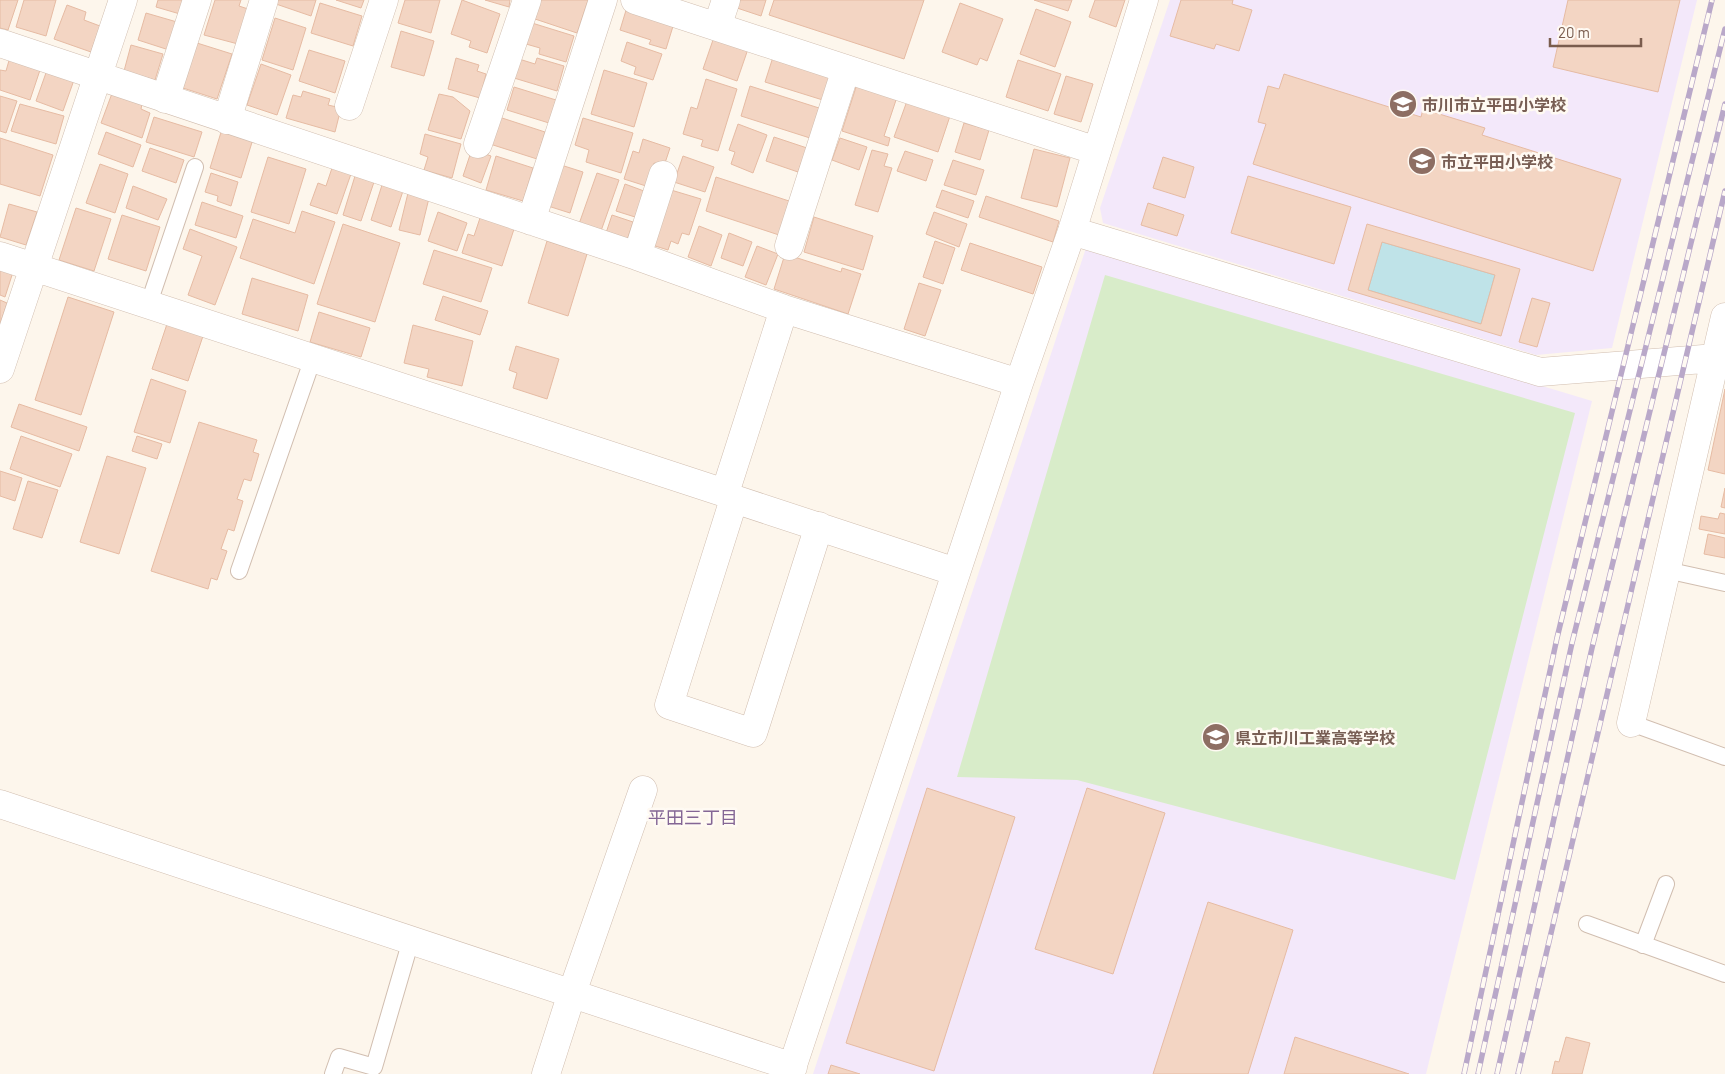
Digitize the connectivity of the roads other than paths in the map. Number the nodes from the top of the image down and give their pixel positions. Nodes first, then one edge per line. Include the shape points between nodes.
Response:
1 (124, 0) edge
2 (197, 0) edge
3 (264, 0) edge
4 (384, 0) edge
5 (527, 0) edge
6 (603, 0) edge
7 (635, 0) edge
8 (726, 0) edge
9 (1144, 0) edge
10 (716, 27) junction
11 (0, 43) edge
12 (846, 69) junction
13 (98, 76) junction
14 (165, 99) junction
15 (349, 106) dead end
16 (227, 120) junction
17 (478, 144) dead end
18 (1097, 152) junction
19 (195, 167) dead end
20 (663, 176) dead end
21 (532, 221) junction
22 (1072, 230) junction
23 (789, 246) dead end
24 (0, 256) edge
25 (637, 256) junction
26 (34, 268) junction
27 (148, 303) junction
28 (784, 310) junction
29 (1725, 317) edge
30 (313, 358) junction
31 (1720, 359) edge
32 (0, 369) edge
33 (1019, 383) junction
34 (730, 496) junction
35 (818, 526) junction
36 (1666, 570) junction
37 (239, 571) dead end
38 (956, 572) junction
39 (1725, 582) edge
40 (1631, 723) joint
41 (1725, 756) edge
42 (643, 790) dead end
43 (0, 804) edge
44 (1666, 884) dead end
45 (1587, 924) dead end
46 (411, 940) junction
47 (1643, 945) junction
48 (1725, 974) edge
49 (572, 994) junction
50 (792, 1070) edge
51 (333, 1074) edge
52 (546, 1074) edge

1 - 13 street
2 - 14 street
3 - 16 street
4 - 15 street
5 - 17 street
6 - 21 street
7 - 10 street
8 - 10 street
9 - 18 street
10 - 12 street
11 - 13 street
12 - 18 street
12 - 23 street
13 - 14 street
13 - 26 street
14 - 16 street
16 - 21 street
18 - 22 street
19 - 27 lane
20 - 25 street
21 - 25 street
22 - 31 street via 1540,372
22 - 33 street
24 - 26 street
25 - 28 street
26 - 27 street
26 - 32 street
27 - 30 street
28 - 33 street
28 - 34 street
29 - 31 street
30 - 34 street
30 - 37 lane
31 - 36 street
33 - 38 street
34 - 35 street
34 - 35 street via 669,704 754,733
35 - 38 street
36 - 39 lane
36 - 40 street
38 - 50 street
40 - 41 lane
42 - 49 street
43 - 46 street
44 - 47 lane
45 - 47 lane
46 - 49 street
46 - 51 lane via 374,1067 339,1057
47 - 48 lane
49 - 50 street
49 - 52 street

